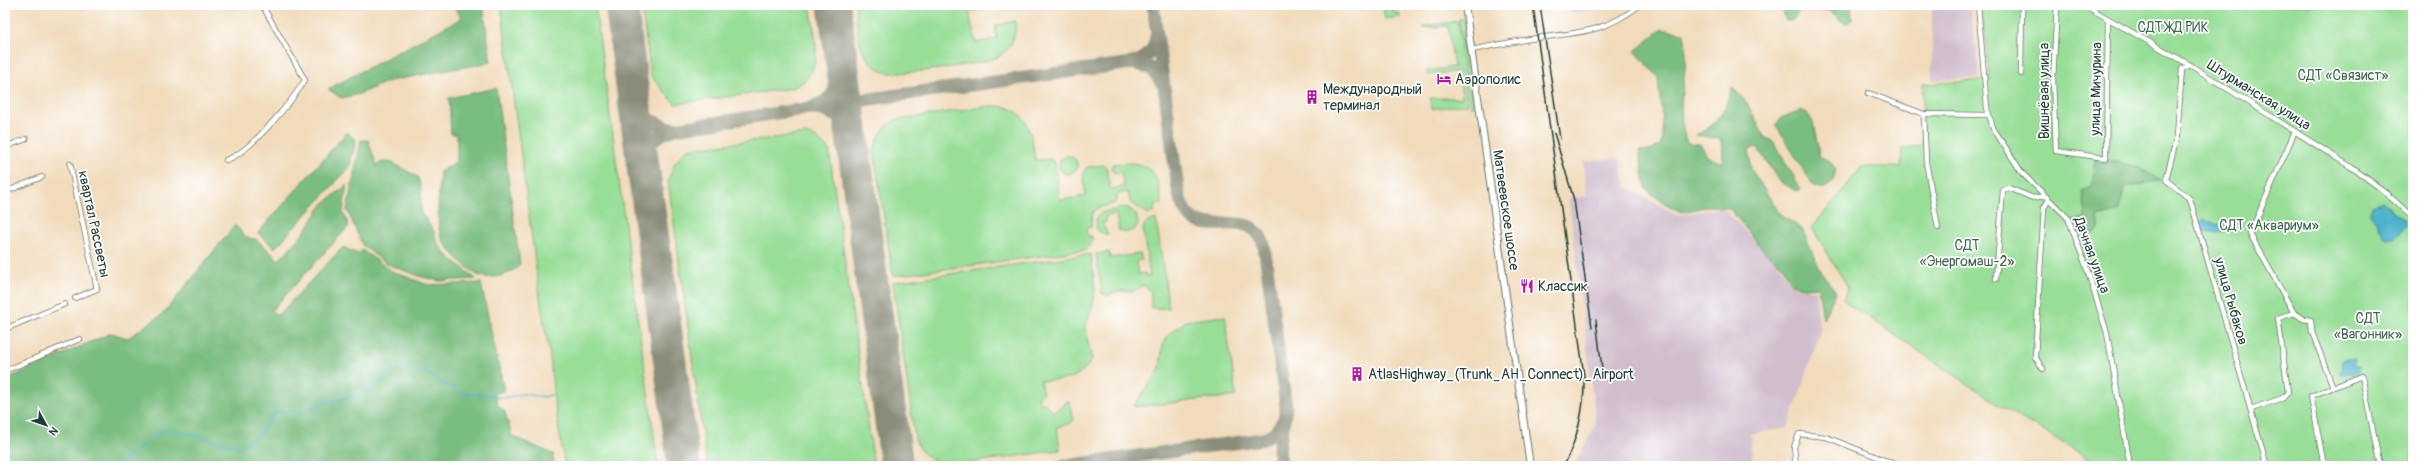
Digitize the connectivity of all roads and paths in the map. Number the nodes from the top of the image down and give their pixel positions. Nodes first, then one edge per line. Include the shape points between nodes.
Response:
1 (262, 5) edge
2 (1465, 5) edge
3 (1640, 5) edge
4 (1978, 5) edge
5 (2022, 5) edge
6 (2057, 5) edge
7 (2084, 5) edge
8 (2108, 19) junction
9 (1471, 50) junction
10 (2190, 65) junction
11 (2021, 74) dead end
12 (1868, 94) dead end
13 (1924, 114) junction
14 (1988, 115) junction
15 (2295, 131) junction
16 (26, 139) dead end
17 (5, 147) edge
18 (2106, 158) joint
19 (226, 160) dead end
20 (70, 164) dead end
21 (42, 177) dead end
22 (5, 192) edge
23 (2044, 196) junction
24 (2048, 201) junction
25 (2413, 218) edge
26 (1938, 228) dead end
27 (1996, 279) dead end
28 (75, 298) dead end
29 (65, 304) dead end
30 (2294, 314) junction
31 (5, 329) edge
32 (80, 339) dead end
33 (2043, 368) dead end
34 (5, 370) edge
35 (2333, 387) junction
36 (2251, 409) junction
37 (1530, 466) edge
38 (1796, 466) edge
39 (1900, 466) edge
40 (2130, 466) edge
41 (2267, 466) edge
42 (2324, 466) edge
43 (2380, 466) edge

1 - 19 street via 305,80 257,138 235,158
2 - 9 main road, Матвеевское шоссе
3 - 9 street via 1620,19 1590,32
4 - 14 street, Дачная улица
5 - 11 street
6 - 18 street, Вишнёвая улица via 2053,80 2056,150
7 - 8 street, Штурманская улица
8 - 10 street, Штурманская улица
8 - 18 street, улица Мичурина
9 - 37 main road, Матвеевское шоссе
10 - 15 street, Штурманская улица
10 - 36 street, улица Рыбаков via 2182,69 2177,136 2166,180 2190,199
12 - 13 street
13 - 14 street
13 - 26 street via 1926,162
14 - 23 street, Дачная улица via 1993,128 2022,173
15 - 25 street, Штурманская улица via 2384,191
15 - 30 street via 2250,232
16 - 17 street
20 - 28 street, квартал Рассветы via 97,289
21 - 22 street
23 - 24 street, Дачная улица
23 - 27 street via 2035,198 2009,188 2003,190
24 - 33 street via 2044,208 2035,357
24 - 40 street, Дачная улица via 2068,218 2107,333
29 - 31 street
30 - 35 street via 2311,320 2312,332
30 - 36 street via 2278,318 2288,389 2286,396
32 - 34 street
35 - 42 street via 2311,396
35 - 43 street via 2362,376
36 - 41 street, улица Рыбаков
38 - 39 street via 1794,447 1799,434 1826,437

